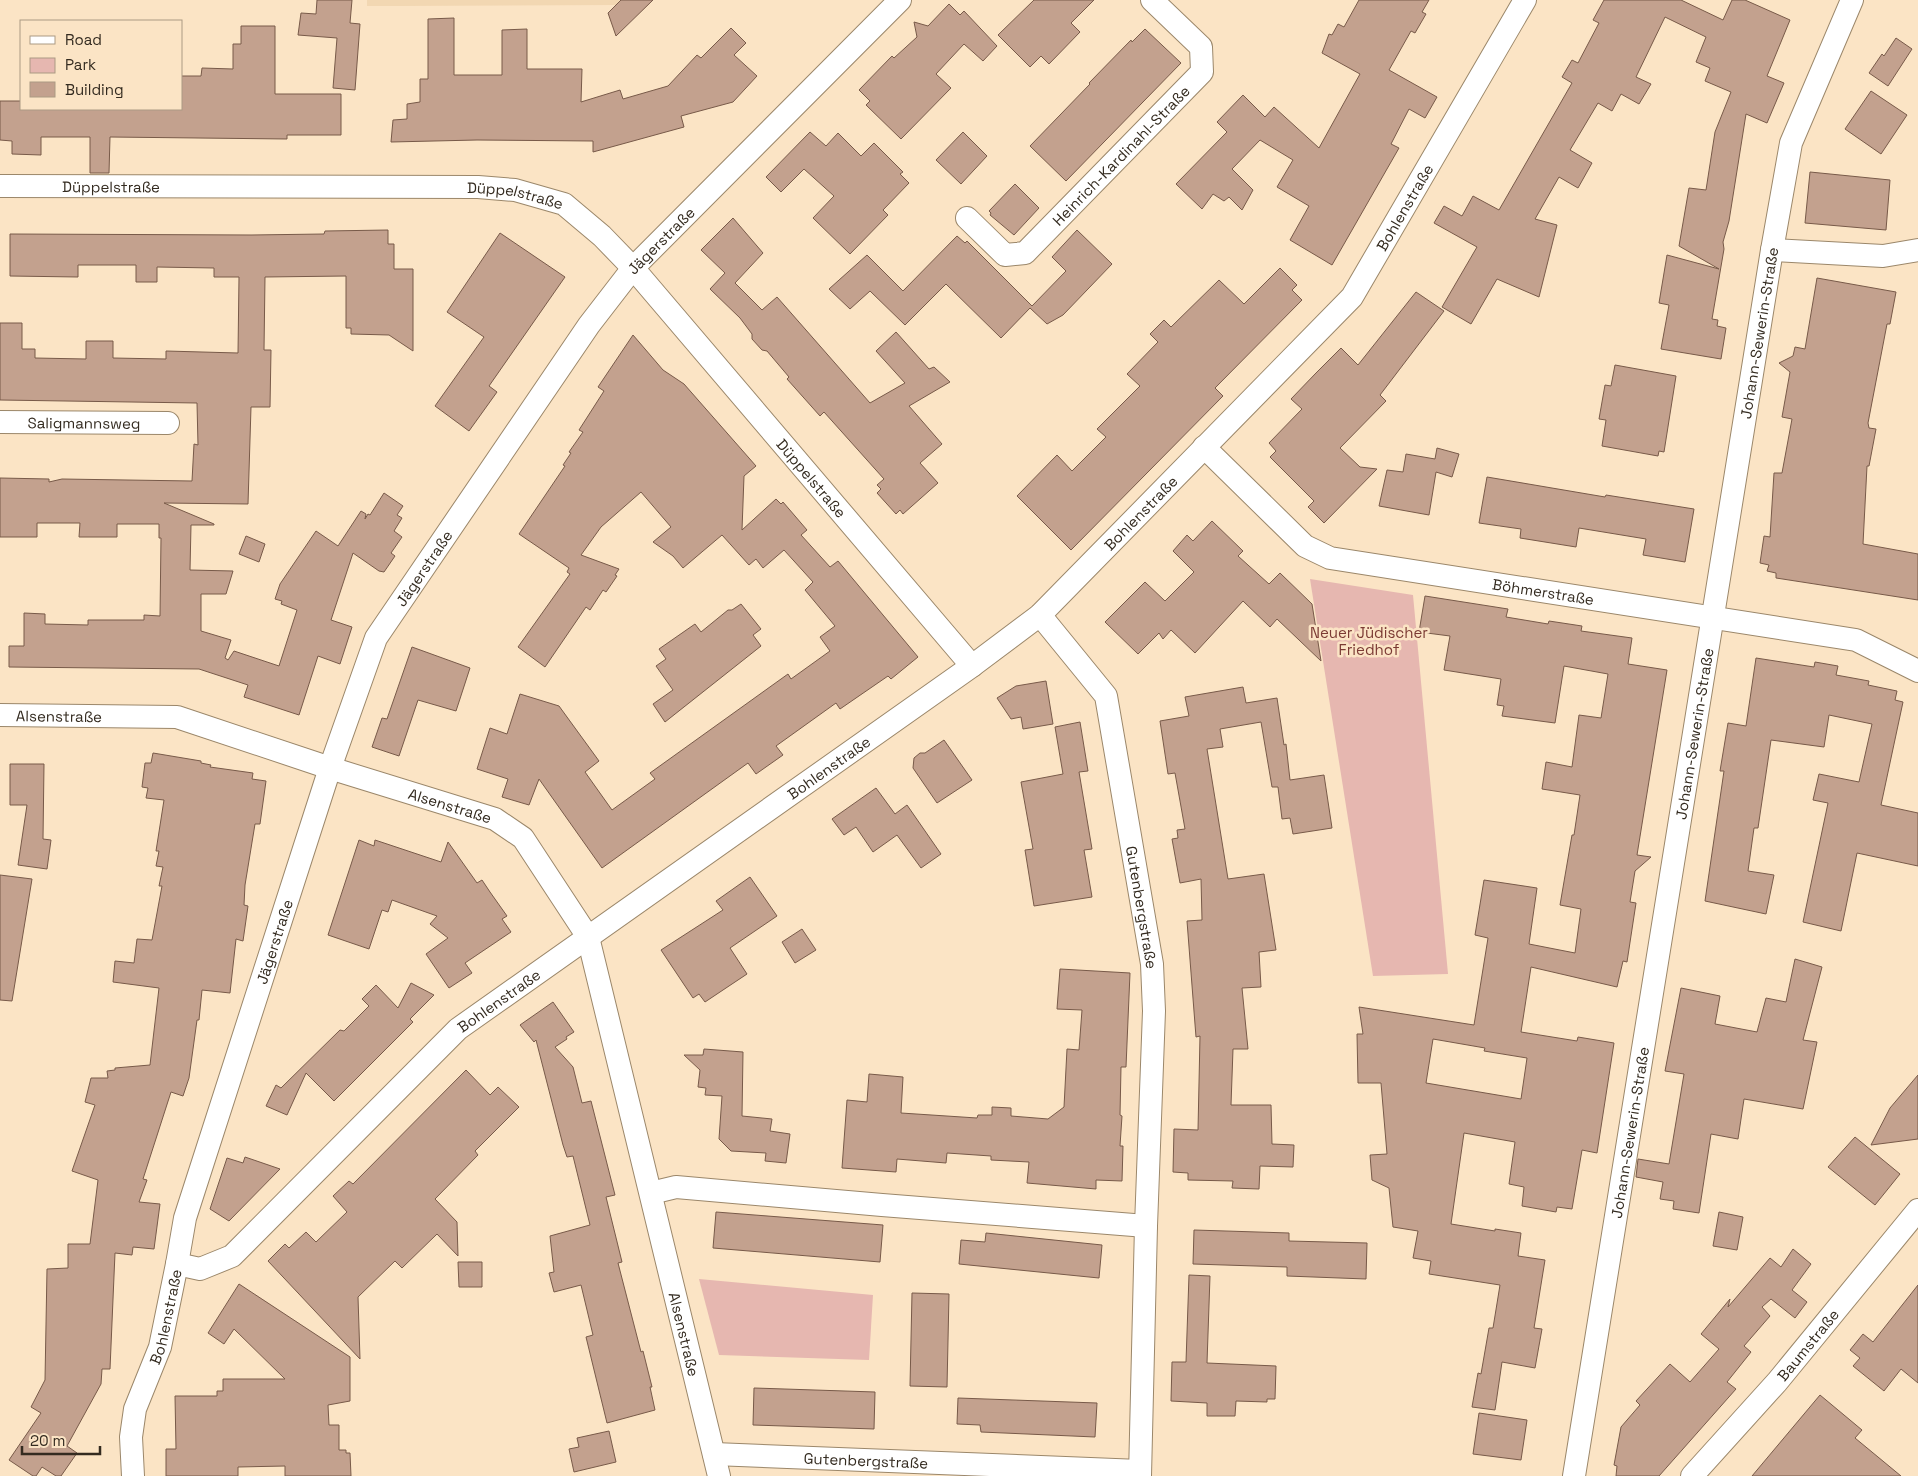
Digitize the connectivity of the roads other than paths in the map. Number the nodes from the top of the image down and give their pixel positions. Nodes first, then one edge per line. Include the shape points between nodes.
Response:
1 (900, 0) edge
2 (1152, 0) edge
3 (1526, 0) edge
4 (1852, 0) edge
5 (0, 186) edge
6 (967, 218) dead end
7 (1772, 250) junction
8 (1918, 250) edge
9 (633, 268) junction
10 (0, 422) edge
11 (168, 423) dead end
12 (1204, 447) junction
13 (1040, 615) junction
14 (1714, 620) junction
15 (972, 666) junction
16 (1918, 671) edge
17 (0, 715) edge
18 (330, 768) junction
19 (588, 936) junction
20 (650, 1192) junction
21 (1918, 1210) edge
22 (1146, 1226) junction
23 (178, 1264) junction
24 (714, 1454) junction
25 (1140, 1473) edge
26 (133, 1476) edge
27 (719, 1476) edge
28 (1574, 1476) edge
29 (1692, 1476) edge

1 - 9 street, Jägerstraße
2 - 6 street, Heinrich-Kardinahl-Straße via 1201,48 1202,72 1025,252 1005,255
3 - 12 street, Bohlenstraße via 1352,297
4 - 7 street, Johann-Sewerin-Straße via 1792,143
5 - 9 street, Düppelstraße via 468,187 515,190 564,204
7 - 8 street via 1883,256
7 - 14 street, Johann-Sewerin-Straße
9 - 15 street, Düppelstraße
9 - 18 street, Jägerstraße via 589,324 376,638
10 - 11 street, Saligmannsweg
12 - 13 street, Bohlenstraße
12 - 14 street, Böhmerstraße via 1305,546 1330,558
13 - 15 street, Bohlenstraße
13 - 22 street, Gutenbergstraße via 1106,696 1152,964 1154,1011
14 - 16 street, Böhmerstraße via 1856,640
14 - 28 street, Johann-Sewerin-Straße
15 - 19 street, Bohlenstraße
17 - 18 street, Alsenstraße via 177,718
18 - 19 street, Alsenstraße via 495,819 523,838
18 - 23 street, Jägerstraße via 185,1218
19 - 20 street, Alsenstraße
19 - 23 street, Bohlenstraße via 458,1029 232,1256 200,1269
20 - 22 street via 676,1186
20 - 24 street, Alsenstraße
21 - 29 street, Baumstraße via 1777,1382
22 - 25 street, Gutenbergstraße
23 - 26 street, Bohlenstraße via 160,1347 135,1409 130,1437
24 - 25 street, Gutenbergstraße
24 - 27 street, Alsenstraße

